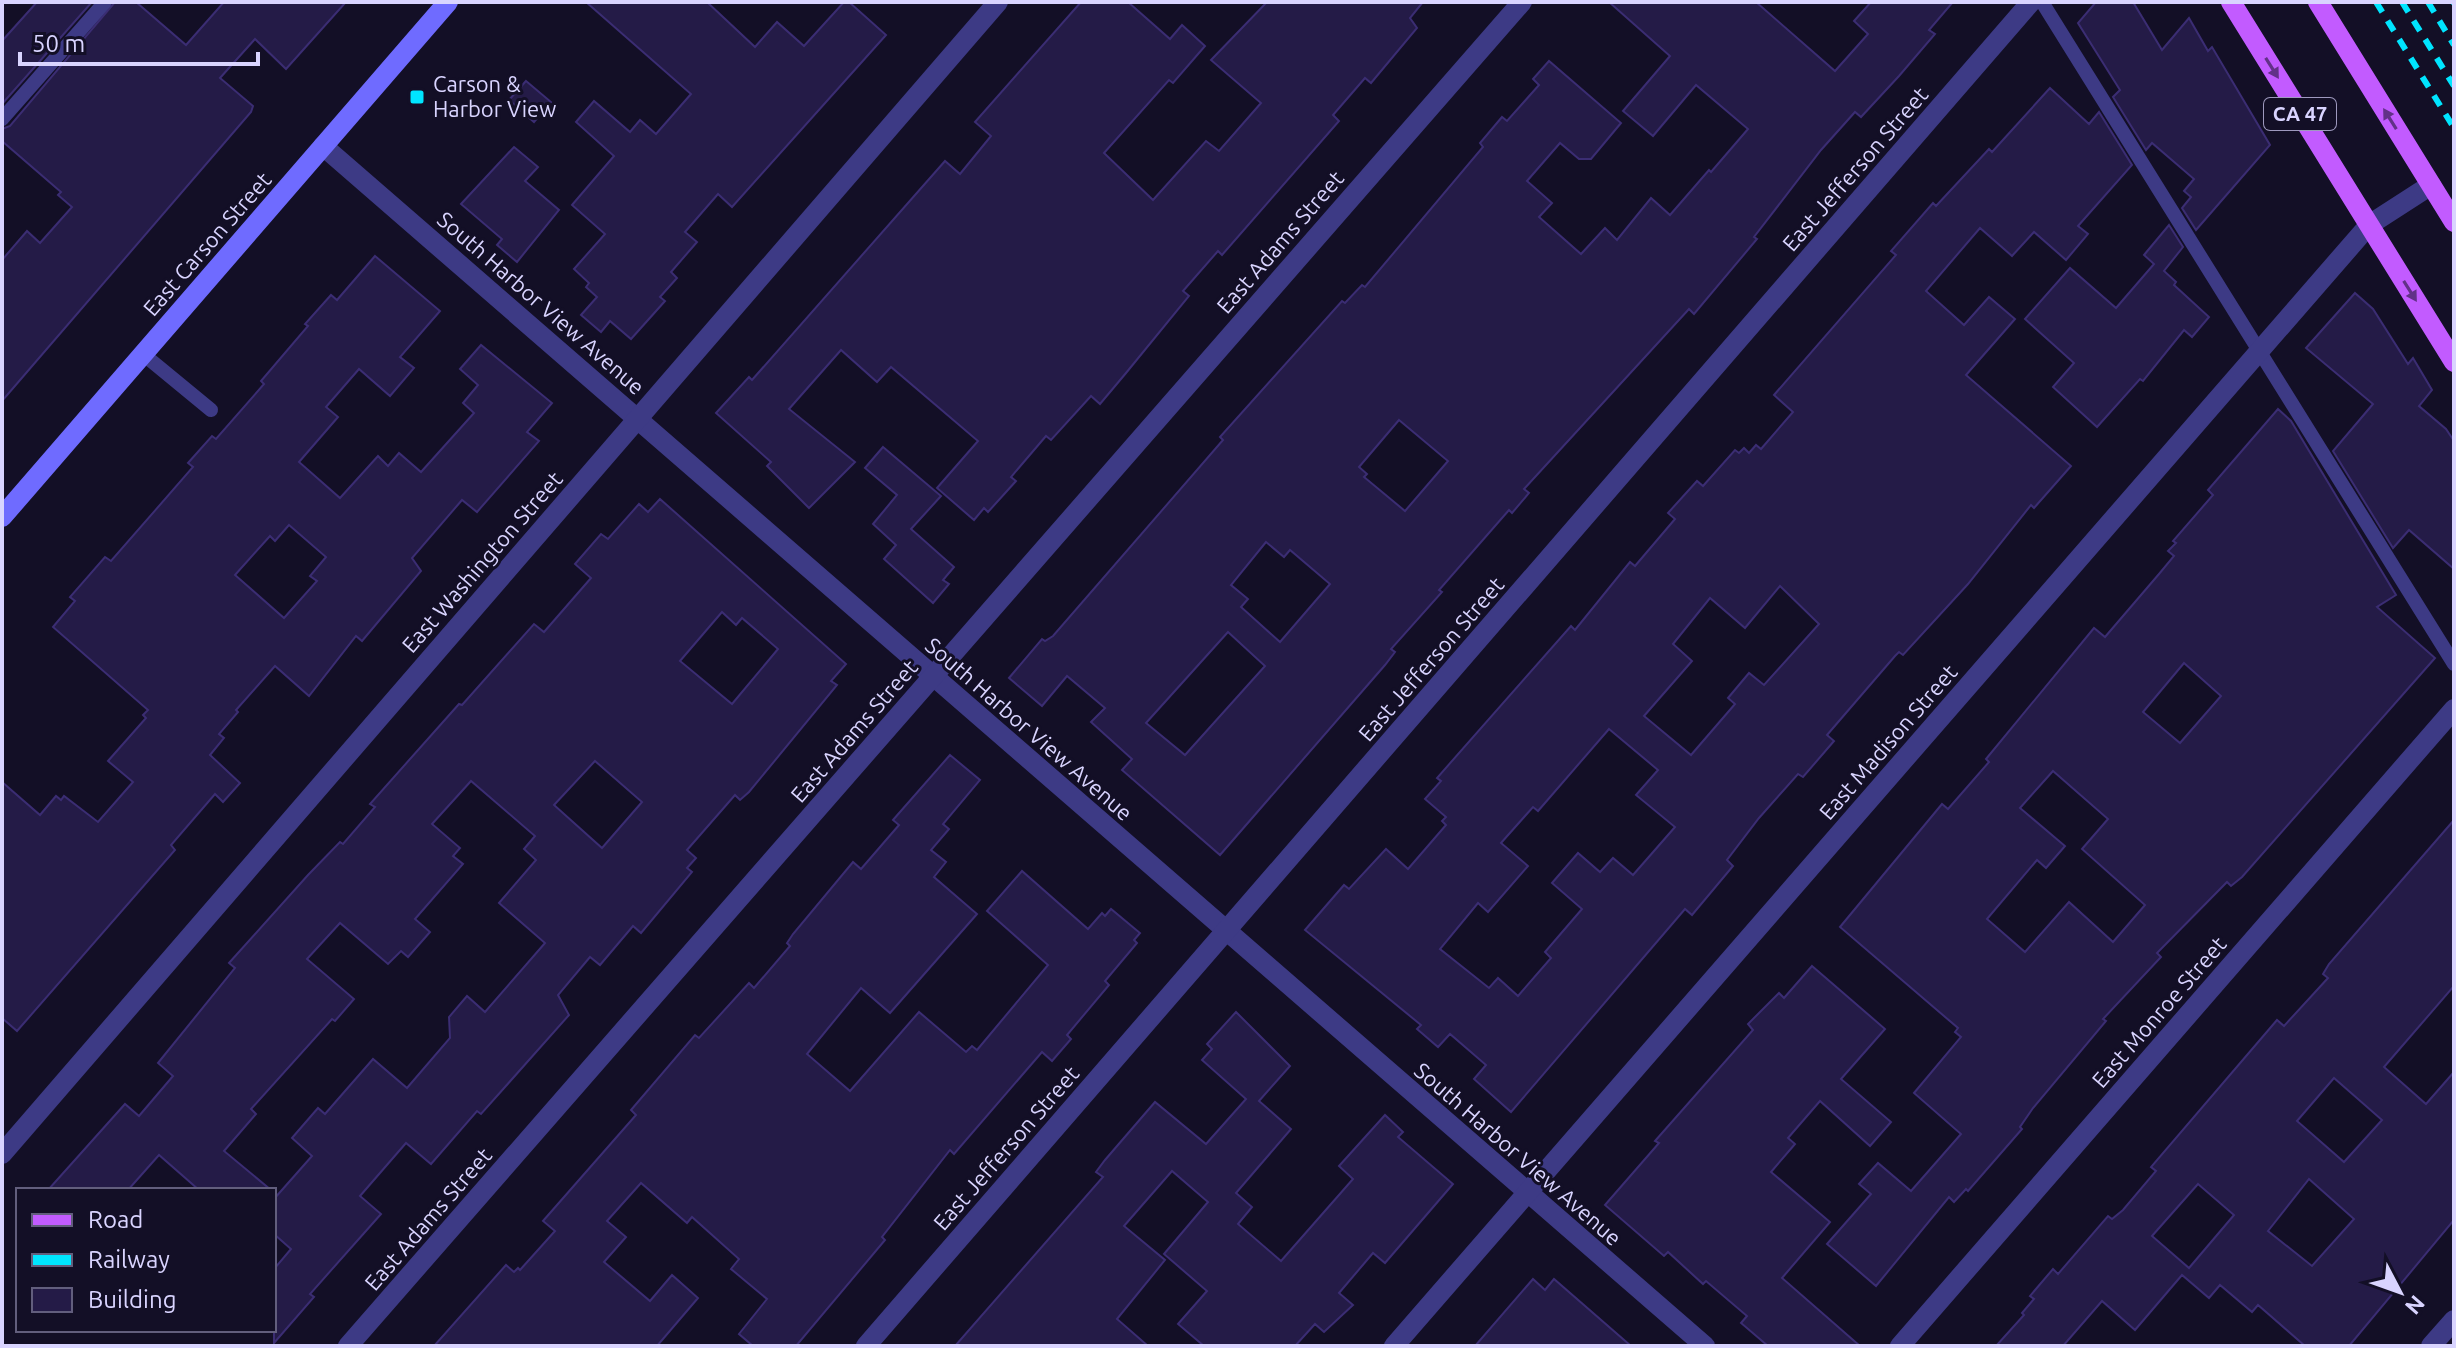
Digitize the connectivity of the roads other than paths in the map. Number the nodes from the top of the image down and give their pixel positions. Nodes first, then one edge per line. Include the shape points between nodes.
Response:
1 (105, 2) edge
2 (448, 2) edge
3 (998, 2) edge
4 (1522, 2) edge
5 (2031, 2) edge
6 (2042, 2) edge
7 (2231, 2) edge
8 (2318, 2) edge
9 (2, 119) edge
10 (323, 146) junction
11 (2431, 185) junction
12 (2454, 222) edge
13 (2369, 225) junction
14 (2261, 349) junction
15 (143, 354) junction
16 (2454, 362) edge
17 (211, 410) dead end
18 (637, 419) junction
19 (2, 517) edge
20 (2454, 664) edge
21 (933, 677) junction
22 (2454, 709) edge
23 (1225, 931) junction
24 (2, 1154) edge
25 (1527, 1193) junction
26 (2454, 1320) edge
27 (348, 1346) edge
28 (866, 1346) edge
29 (1394, 1346) edge
30 (1705, 1346) edge
31 (1900, 1346) edge
32 (2431, 1346) edge

1 - 9 lane
2 - 10 main road, East Carson Street
3 - 18 street, East Washington Street
4 - 21 street, East Adams Street
5 - 23 street, East Jefferson Street
6 - 14 lane
7 -> 13 main road, CA 47
11 -> 8 main road
10 - 15 main road, East Carson Street
10 - 18 street, South Harbor View Avenue
11 - 12 main road
11 - 13 street, East Madison Street
13 - 14 street, East Madison Street
13 -> 16 main road, CA 47
14 - 20 lane
14 - 25 street, East Madison Street
15 - 17 lane
15 - 19 main road, East Carson Street
18 - 21 street, South Harbor View Avenue
18 - 24 street, East Washington Street
21 - 23 street, South Harbor View Avenue
21 - 27 street, East Adams Street
22 - 31 street, East Monroe Street
23 - 25 street, South Harbor View Avenue
23 - 28 street, East Jefferson Street
25 - 29 street, East Madison Street
25 - 30 street, South Harbor View Avenue
26 - 32 street

